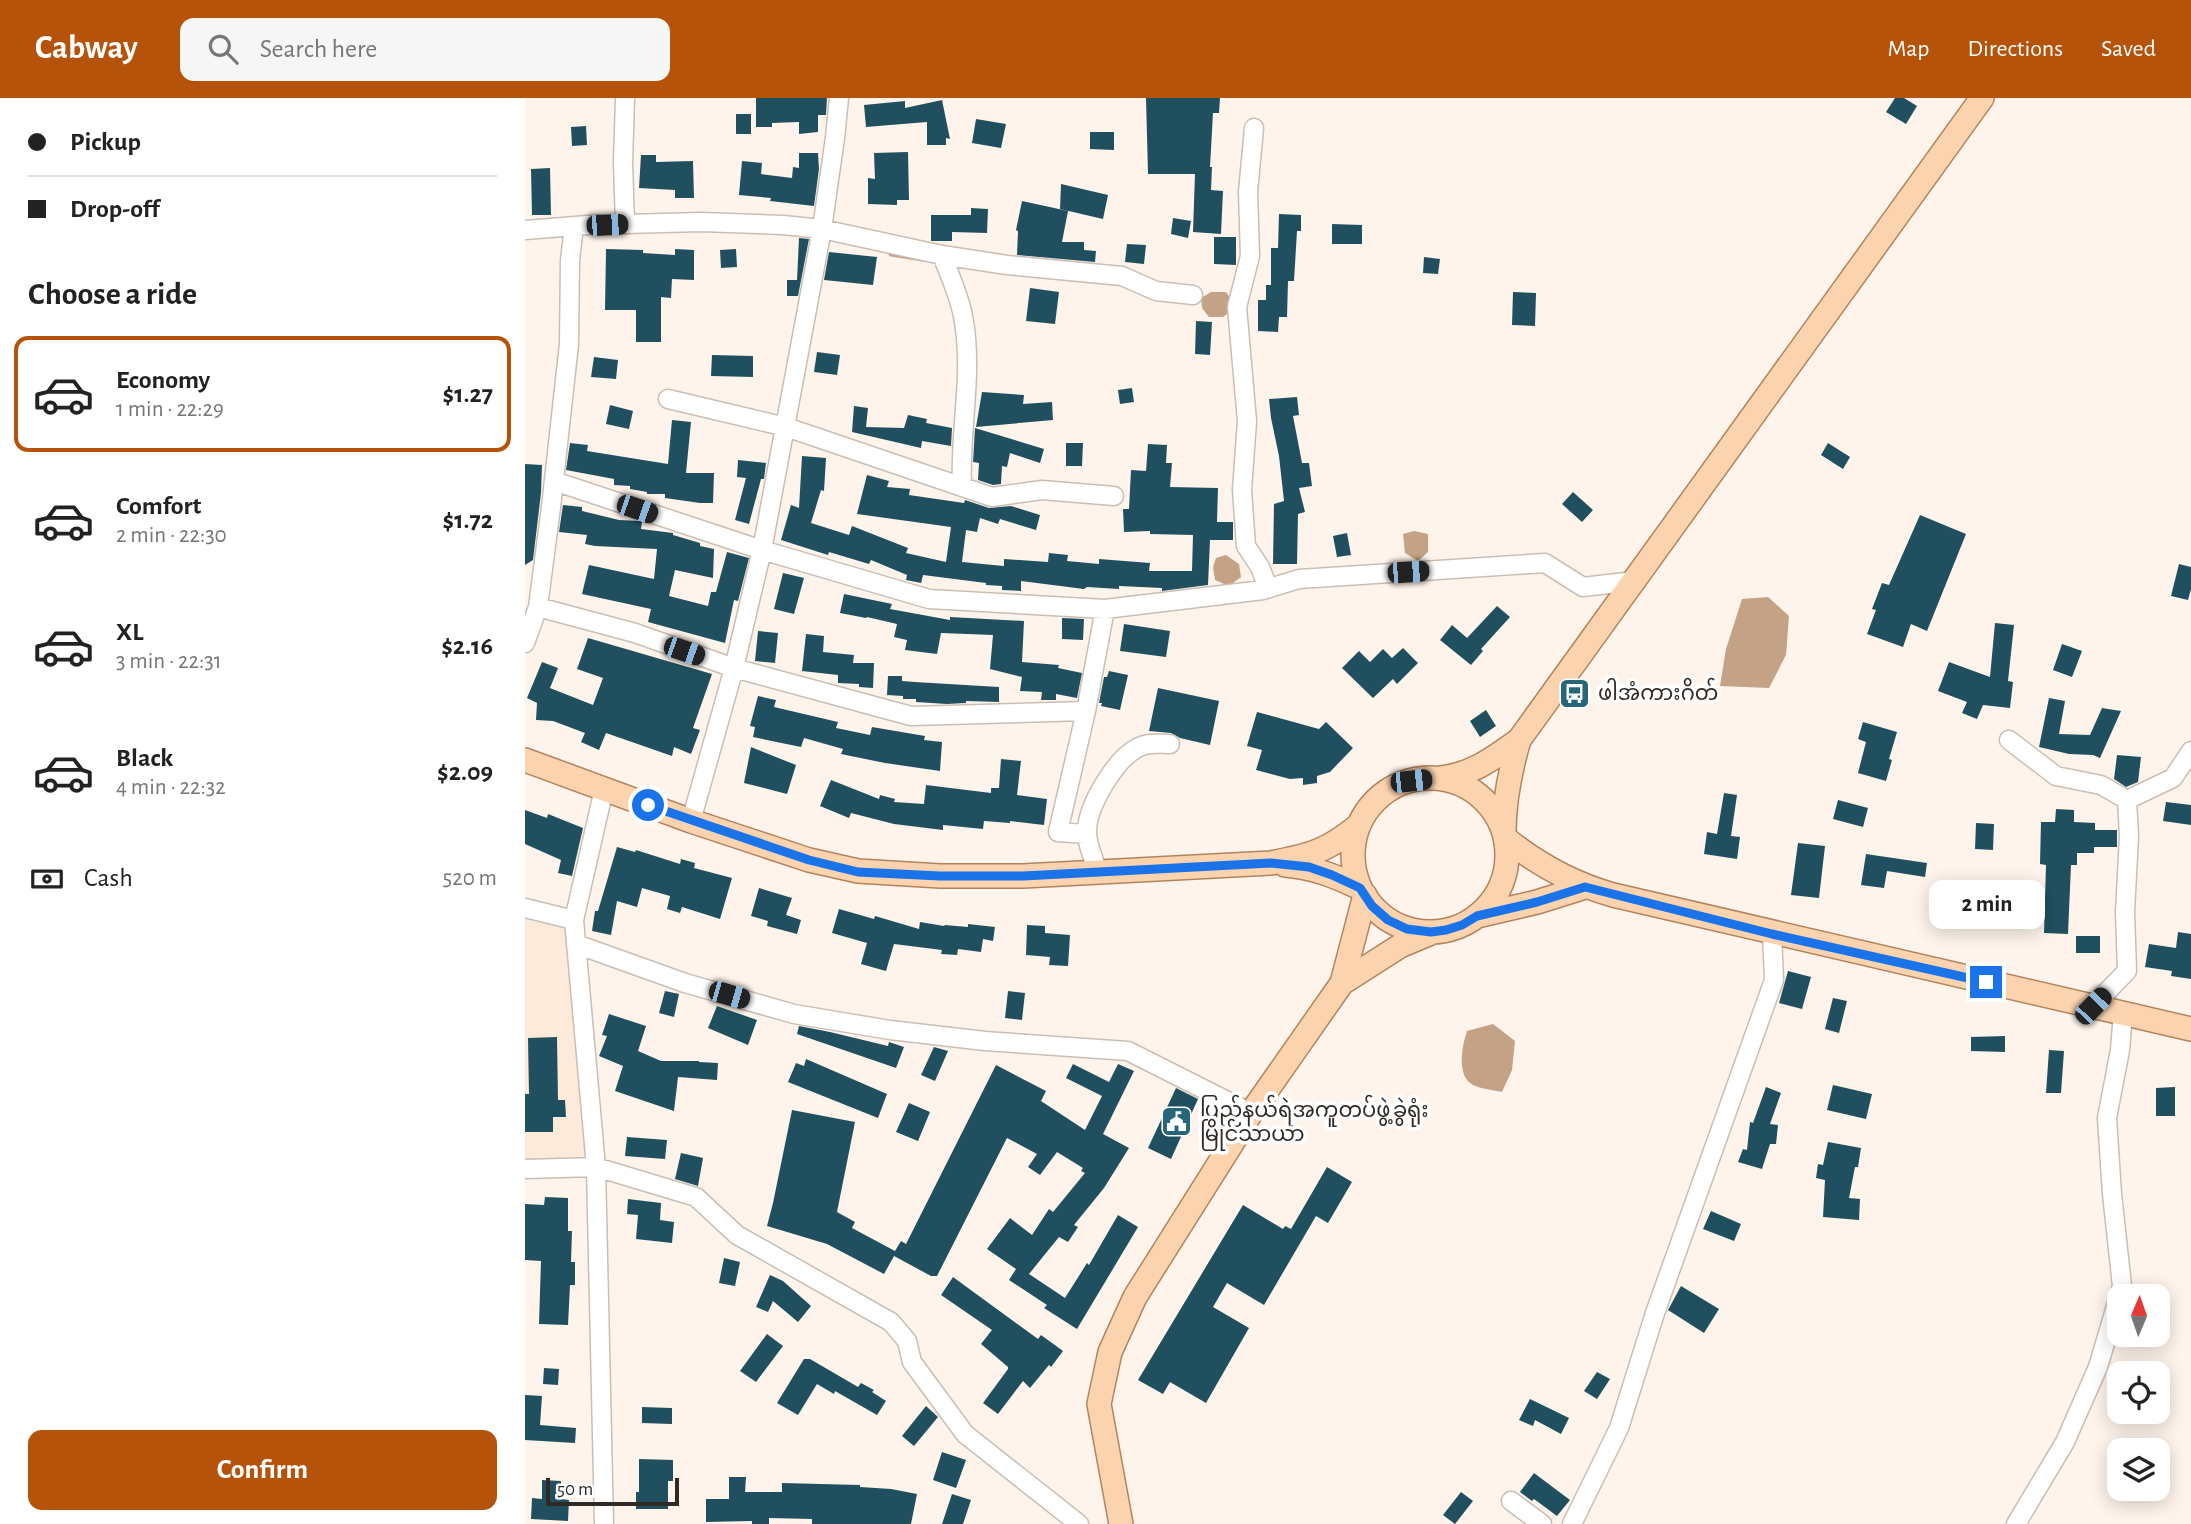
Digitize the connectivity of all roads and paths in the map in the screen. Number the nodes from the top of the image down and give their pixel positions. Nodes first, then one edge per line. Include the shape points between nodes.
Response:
1 (625, 98) edge
2 (838, 98) edge
3 (1982, 98) edge
4 (1254, 128) dead end
5 (625, 224) junction
6 (573, 227) junction
7 (822, 229) junction
8 (525, 230) edge
9 (942, 255) junction
10 (1193, 295) dead end
11 (668, 399) dead end
12 (786, 427) junction
13 (554, 481) junction
14 (963, 488) junction
15 (1114, 496) dead end
16 (762, 550) junction
17 (1634, 581) junction
18 (1268, 589) junction
19 (538, 607) junction
20 (1105, 609) junction
21 (525, 643) edge
22 (734, 668) junction
23 (1086, 711) junction
24 (1519, 740) junction
25 (2009, 740) dead end
26 (1170, 744) dead end
27 (2191, 751) edge
28 (525, 760) edge
29 (1434, 778) junction
30 (604, 789) junction
31 (2127, 800) junction
32 (691, 821) junction
33 (1359, 825) junction
34 (1086, 834) junction
35 (1504, 835) junction
36 (1271, 863) junction
37 (1098, 872) junction
38 (1585, 887) junction
39 (1362, 892) junction
40 (525, 908) edge
41 (1477, 916) junction
42 (574, 920) junction
43 (1431, 932) junction
44 (1772, 934) junction
45 (576, 944) junction
46 (1342, 983) junction
47 (2093, 1006) junction
48 (2123, 1013) junction
49 (2191, 1029) edge
50 (1251, 1113) junction
51 (596, 1167) junction
52 (525, 1169) edge
53 (1511, 1501) dead end
54 (604, 1524) edge
55 (1079, 1524) edge
56 (1121, 1524) edge
57 (1542, 1524) edge
58 (1572, 1524) edge
59 (2016, 1524) edge

1 - 5 street
2 - 7 street
3 - 17 main road
4 - 18 street via 1248,192 1250,256 1237,307 1247,421 1242,491 1246,546
5 - 6 street
5 - 7 street via 701,222
6 - 8 street
6 - 13 street via 569,344
7 - 9 street
7 - 12 street
9 - 10 street via 1122,276 1156,291
9 - 14 street via 963,316 967,366
11 - 12 street
12 - 14 street
12 - 16 street
13 - 16 street
13 - 19 street
14 - 15 street via 992,497 1042,490
16 - 20 street via 929,599
16 - 22 street
17 - 18 street via 1583,587 1545,563 1299,579
17 - 24 main road
18 - 20 street
19 - 21 street
19 - 22 street via 635,633
20 - 23 street
22 - 23 street via 911,716
22 - 32 street
23 - 34 street via 1058,832
24 - 29 main road via 1460,776
24 - 35 main road via 1504,805
25 - 31 street via 2056,776 2101,785
26 - 34 street via 1136,748 1124,759 1095,801
27 - 31 street via 2173,778
28 - 30 main road
29 - 33 main road via 1389,790 1371,805
29 - 35 main road via 1477,794 1493,811
30 - 32 main road
30 - 42 street
31 - 47 street via 2127,971
32 - 37 main road via 858,872 940,876
33 - 36 main road via 1335,844 1307,856
33 - 39 main road via 1353,867
34 - 37 street
35 - 38 main road via 1520,850
35 - 41 main road via 1506,867 1497,894
36 - 37 main road
36 - 39 main road via 1309,867
38 - 41 main road
38 - 44 main road
39 - 43 main road via 1388,920 1407,929
39 - 46 main road
40 - 42 street
41 - 43 main road via 1462,925
42 - 45 street
43 - 46 main road
44 - 47 main road
44 - 58 street via 1775,980 1655,1313 1619,1428
45 - 50 street via 685,983 794,1014 985,1041 1128,1051
45 - 51 street
46 - 50 main road
47 - 48 main road
48 - 49 main road
48 - 59 street via 2107,1118 2122,1286 2098,1367 2065,1441
50 - 56 main road via 1135,1297 1110,1352 1099,1404
51 - 52 street
51 - 54 street
51 - 55 street via 696,1197 737,1235 891,1322 907,1341 912,1362 965,1434
53 - 57 street

